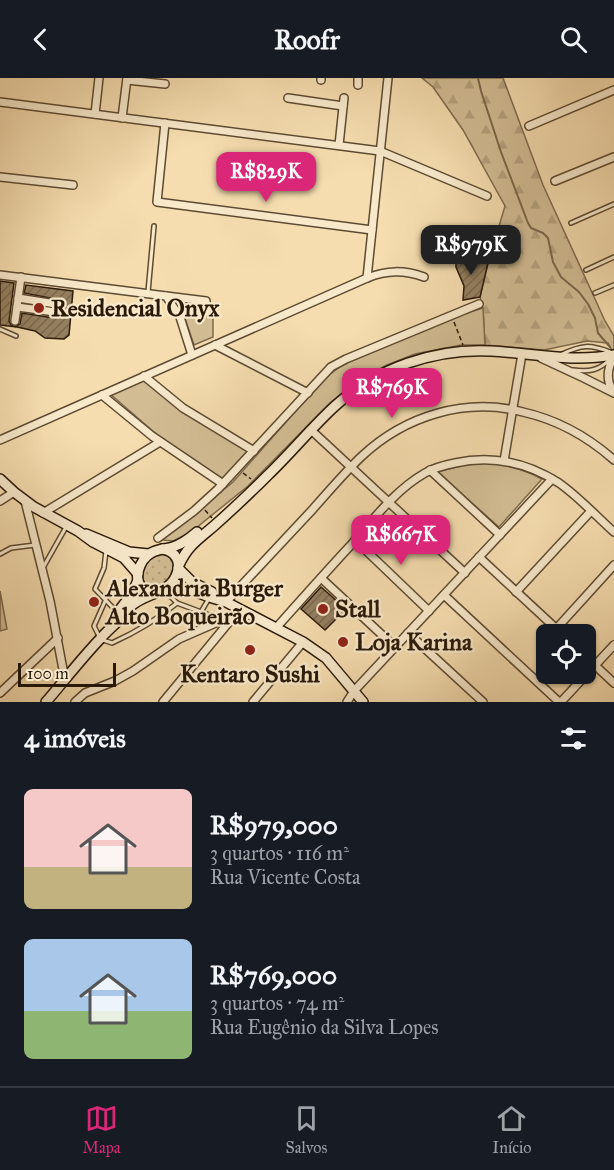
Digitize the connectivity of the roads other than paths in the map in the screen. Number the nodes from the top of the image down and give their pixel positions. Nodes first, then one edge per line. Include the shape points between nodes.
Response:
1 (99, 78) edge
2 (388, 78) edge
3 (127, 79) edge
4 (165, 84) dead end
5 (614, 90) edge
6 (288, 98) dead end
7 (0, 102) edge
8 (95, 114) junction
9 (122, 118) junction
10 (165, 123) junction
11 (529, 126) dead end
12 (339, 146) junction
13 (380, 151) junction
14 (614, 157) edge
15 (0, 177) edge
16 (555, 181) dead end
17 (73, 185) dead end
18 (487, 196) dead end
19 (614, 204) edge
20 (571, 223) dead end
21 (154, 226) dead end
22 (372, 230) junction
23 (614, 257) edge
24 (586, 270) dead end
25 (0, 275) edge
26 (424, 277) dead end
27 (21, 278) junction
28 (367, 278) junction
29 (614, 285) edge
30 (595, 293) dead end
31 (147, 294) junction
32 (166, 296) junction
33 (18, 298) junction
34 (479, 304) dead end
35 (17, 307) junction
36 (207, 312) dead end
37 (15, 321) dead end
38 (0, 329) edge
39 (16, 336) dead end
40 (215, 345) junction
41 (522, 354) junction
42 (192, 355) junction
43 (614, 355) edge
44 (537, 356) junction
45 (565, 369) junction
46 (144, 376) junction
47 (308, 393) junction
48 (614, 393) edge
49 (102, 395) junction
50 (513, 409) junction
51 (311, 430) junction
52 (0, 440) edge
53 (160, 442) junction
54 (254, 451) junction
55 (614, 460) edge
56 (504, 461) junction
57 (351, 467) junction
58 (430, 470) junction
59 (0, 479) edge
60 (552, 479) junction
61 (223, 484) junction
62 (14, 492) junction
63 (0, 501) edge
64 (25, 501) junction
65 (389, 502) junction
66 (236, 504) junction
67 (591, 511) junction
68 (43, 513) junction
69 (67, 526) junction
70 (78, 531) junction
71 (614, 532) edge
72 (500, 535) junction
73 (158, 538) dead end
74 (355, 540) junction
75 (37, 545) junction
76 (106, 549) junction
77 (162, 549) junction
78 (0, 554) edge
79 (148, 554) junction
80 (479, 557) junction
81 (614, 565) edge
82 (43, 567) junction
83 (178, 567) junction
84 (465, 573) junction
85 (138, 577) junction
86 (321, 578) junction
87 (162, 590) junction
88 (516, 592) junction
89 (444, 595) junction
90 (209, 597) junction
91 (106, 599) junction
92 (226, 602) junction
93 (177, 603) junction
94 (429, 610) junction
95 (122, 611) junction
96 (201, 612) junction
97 (237, 612) junction
98 (223, 620) junction
99 (552, 624) edge
100 (560, 624) edge
101 (145, 625) junction
102 (276, 628) junction
103 (408, 633) junction
104 (58, 638) junction
105 (100, 639) junction
106 (303, 642) junction
107 (614, 645) edge
108 (395, 648) junction
109 (596, 664) edge
110 (596, 666) edge
111 (65, 680) junction
112 (614, 682) edge
113 (577, 684) edge
114 (354, 692) junction
115 (0, 693) edge
116 (46, 702) edge
117 (75, 702) edge
118 (163, 702) edge
119 (253, 702) edge
120 (347, 702) edge
121 (363, 702) edge
122 (483, 702) edge
123 (560, 702) edge

1 - 8 street
2 - 13 street
3 - 4 street
3 - 9 street
5 - 11 street
6 - 12 street via 344,102
7 - 8 street
8 - 9 street
9 - 10 street
10 - 12 street
10 - 22 street via 157,202
12 - 13 street
13 - 18 street
13 - 22 street
14 - 16 street
15 - 17 street
19 - 20 lane
21 - 31 lane
22 - 28 street
23 - 24 lane
25 - 27 street
26 - 28 street via 400,271
27 - 31 street
27 - 33 street
28 - 40 street
29 - 30 lane
31 - 32 street
32 - 36 street via 206,301
32 - 42 street via 180,317
33 - 35 street
33 - 35 street via 56,308
34 - 47 street via 338,363
35 - 37 street
38 - 39 lane
40 - 42 street
40 - 47 street
41 - 44 main road
41 - 50 street
41 - 51 main road via 466,351 418,360 356,390
42 - 46 street
43 - 44 main road
43 - 45 lane via 597,369
43 - 48 street via 608,382
44 - 45 street
45 - 48 street
46 - 49 street
46 - 54 street via 183,408
47 - 54 street
49 - 52 street
49 - 53 street
50 - 55 street via 572,429
50 - 56 street
50 - 57 street via 469,407 423,417 384,439
51 - 57 street
51 - 66 main road
53 - 61 street
53 - 68 street
54 - 61 street
56 - 58 street via 470,460
56 - 60 street
57 - 65 street
57 - 92 street
58 - 65 street
58 - 72 street
59 - 62 main road
60 - 67 street
60 - 72 street
61 - 73 street
62 - 63 street
62 - 64 main road
64 - 68 main road
64 - 75 street
65 - 74 street
65 - 84 street
66 - 77 main road via 184,542
66 - 83 main road via 188,548
67 - 71 street
67 - 88 street
68 - 69 main road
69 - 70 main road
69 - 82 lane
70 - 76 main road
70 - 79 main road via 129,552
72 - 80 street
74 - 86 street
74 - 94 street
75 - 78 lane via 11,548
75 - 82 street
76 - 85 main road via 124,558
76 - 91 lane via 104,568 95,589
77 - 79 main road
77 - 83 main road via 174,554
79 - 85 main road via 139,567
80 - 84 street
80 - 88 street
81 - 100 street
82 - 104 street
83 - 87 main road via 173,580
83 - 92 main road via 192,582
84 - 89 street
85 - 87 main road via 143,588
85 - 95 main road
86 - 102 street
86 - 108 street
87 - 90 main road via 184,586
87 - 93 lane
87 - 95 main road
88 - 99 street
89 - 94 street
89 - 123 street
90 - 92 main road
90 - 96 lane
91 - 95 lane
91 - 105 lane via 94,626
92 - 97 main road
93 - 96 lane
93 - 101 lane
94 - 103 street
95 - 101 lane
95 - 105 main road
96 - 98 lane
97 - 98 street
97 - 102 main road
97 - 118 street
98 - 117 street via 179,639 134,671 85,693
101 - 105 lane via 112,643
102 - 106 main road
103 - 108 street
103 - 122 street
104 - 111 street
104 - 115 street
105 - 111 main road
106 - 114 main road via 326,658
106 - 119 street
107 - 109 street
108 - 114 street
110 - 112 street
111 - 116 main road
113 - 123 street
114 - 120 street
114 - 121 main road

